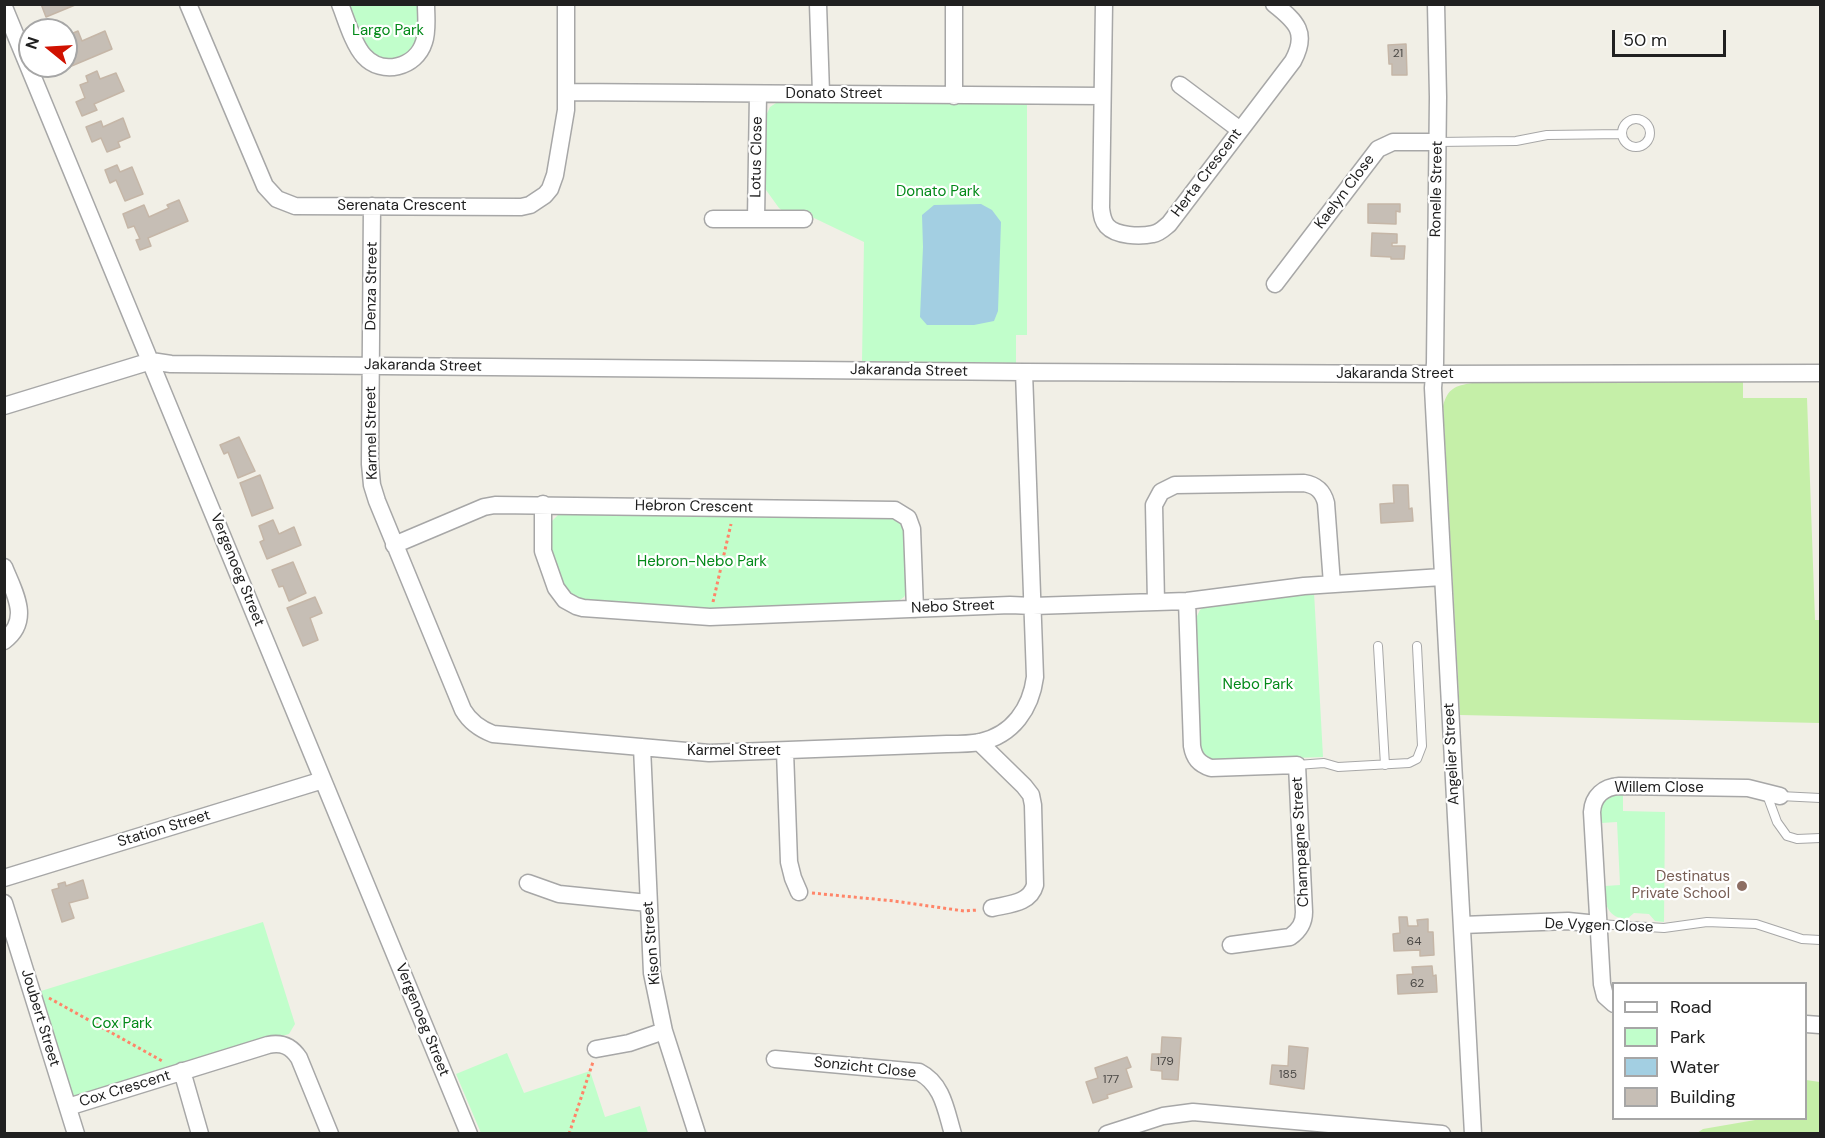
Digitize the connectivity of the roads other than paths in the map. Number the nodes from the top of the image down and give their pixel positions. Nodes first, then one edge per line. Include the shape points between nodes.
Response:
1 (188, 4) edge
2 (340, 4) edge
3 (426, 4) edge
4 (566, 4) edge
5 (818, 4) edge
6 (954, 4) edge
7 (1104, 4) edge
8 (1274, 4) edge
9 (1436, 4) edge
10 (4, 7) edge
11 (1180, 85) dead end
12 (566, 92) junction
13 (821, 93) junction
14 (758, 94) junction
15 (954, 96) junction
16 (1102, 96) junction
17 (1240, 130) junction
18 (1622, 134) dead end
19 (1437, 142) junction
20 (372, 206) junction
21 (713, 219) dead end
22 (756, 219) junction
23 (804, 219) dead end
24 (1275, 284) dead end
25 (151, 361) junction
26 (371, 365) junction
27 (1024, 372) junction
28 (1821, 373) edge
29 (1434, 374) junction
30 (4, 406) edge
31 (543, 504) junction
32 (394, 545) junction
33 (4, 567) edge
34 (1442, 577) junction
35 (1332, 584) junction
36 (1187, 601) junction
37 (1156, 602) junction
38 (1033, 606) junction
39 (915, 609) junction
40 (4, 641) edge
41 (1378, 646) dead end
42 (1416, 646) dead end
43 (979, 742) junction
44 (642, 747) junction
45 (785, 752) junction
46 (1297, 765) junction
47 (1385, 765) junction
48 (323, 780) junction
49 (1773, 794) junction
50 (1821, 798) edge
51 (1821, 838) edge
52 (4, 878) edge
53 (528, 883) dead end
54 (799, 892) road end
55 (4, 903) edge
56 (648, 903) junction
57 (992, 908) road end
58 (1598, 924) junction
59 (1462, 925) junction
60 (1821, 940) edge
61 (1231, 945) dead end
62 (1612, 1002) edge
63 (664, 1031) junction
64 (596, 1049) dead end
65 (775, 1059) dead end
66 (182, 1071) junction
67 (68, 1107) junction
68 (1316, 1128) edge
69 (76, 1134) edge
70 (200, 1134) edge
71 (330, 1134) edge
72 (469, 1134) edge
73 (697, 1134) edge
74 (953, 1134) edge
75 (1107, 1134) edge
76 (1442, 1134) edge
77 (1473, 1134) edge

1 - 20 street, Serenata Crescent via 270,193 296,206
2 - 3 street via 363,55 374,64 387,67 401,66 420,52 425,37
4 - 12 street, Serenata Crescent
5 - 13 street
6 - 15 street
7 - 16 street, Herta Crescent
8 - 17 street, Herta Crescent via 1295,22 1300,39 1298,52
9 - 19 street, Ronelle Street
10 - 25 street, Vergenoeg Street
11 - 17 street
12 - 14 street, Donato Street
12 - 20 street, Serenata Crescent via 555,176 550,189 538,201 521,207
13 - 14 street, Donato Street
13 - 15 street, Donato Street
14 - 22 street, Lotus Close
15 - 16 street, Donato Street
16 - 17 street, Herta Crescent via 1102,219 1112,231 1121,234 1161,231
18 - 19 lane
19 - 24 street, Kaelyn Close via 1393,142 1378,149
19 - 29 street, Ronelle Street
20 - 26 street, Denza Street
21 - 22 street, Lotus Close
22 - 23 street, Lotus Close
25 - 26 street, Jakaranda Street
25 - 30 street, Jakaranda Street
25 - 48 street, Vergenoeg Street
26 - 27 street, Jakaranda Street
26 - 32 street, Karmel Street via 370,474
27 - 29 street, Jakaranda Street
27 - 38 street, Karmel Street
28 - 29 street, Jakaranda Street
29 - 34 street, Angelier Street
31 - 32 street, Hebron Crescent via 490,506
31 - 39 street, Nebo Street via 543,551 556,588 570,603 583,608 710,617
31 - 39 street, Hebron Crescent via 890,509 908,518 912,529
32 - 44 street, Karmel Street via 462,710 479,728 493,734
33 - 40 street via 20,614 16,629
34 - 35 street, Nebo Street
34 - 59 street, Angelier Street
35 - 36 street, Nebo Street
35 - 37 street via 1326,503 1317,487 1304,483 1175,485 1161,492 1154,505
36 - 37 street, Nebo Street
36 - 46 street, Champagne Street via 1192,746 1196,758 1211,768
37 - 38 street, Nebo Street
38 - 39 street, Nebo Street
38 - 43 street, Karmel Street via 1035,677 1031,699 1011,727
41 - 47 lane
42 - 47 lane via 1422,751 1409,763
43 - 45 street, Karmel Street
43 - 57 street via 1024,786 1033,805 1034,892 1025,900
44 - 45 street, Karmel Street via 709,753
44 - 56 street, Kison Street
45 - 54 street via 789,862
46 - 47 lane
46 - 61 street, Champagne Street via 1302,924 1290,937
48 - 52 street, Station Street
48 - 72 street, Vergenoeg Street
49 - 50 lane
49 - 51 lane via 1777,822 1787,836
49 - 58 street, Willem Close via 1748,788 1613,786 1603,791 1593,807
53 - 56 street via 559,894
55 - 67 street, Joubert Street
56 - 63 street, Kison Street via 652,973
58 - 59 street, De Vygen Close via 1568,921
58 - 60 lane, De Vygen Close via 1664,928 1707,922 1756,924 1802,939
58 - 62 street, Willem Close via 1602,990
59 - 77 street, Angelier Street
63 - 64 street
63 - 73 street, Kison Street
65 - 74 street, Sonzicht Close via 919,1072 939,1090
66 - 67 street, Cox Crescent
66 - 70 street, Cox Crescent
66 - 71 street, Cox Crescent via 268,1045 284,1045 299,1058
67 - 69 street, Joubert Street
68 - 75 street via 1187,1112
68 - 76 street

